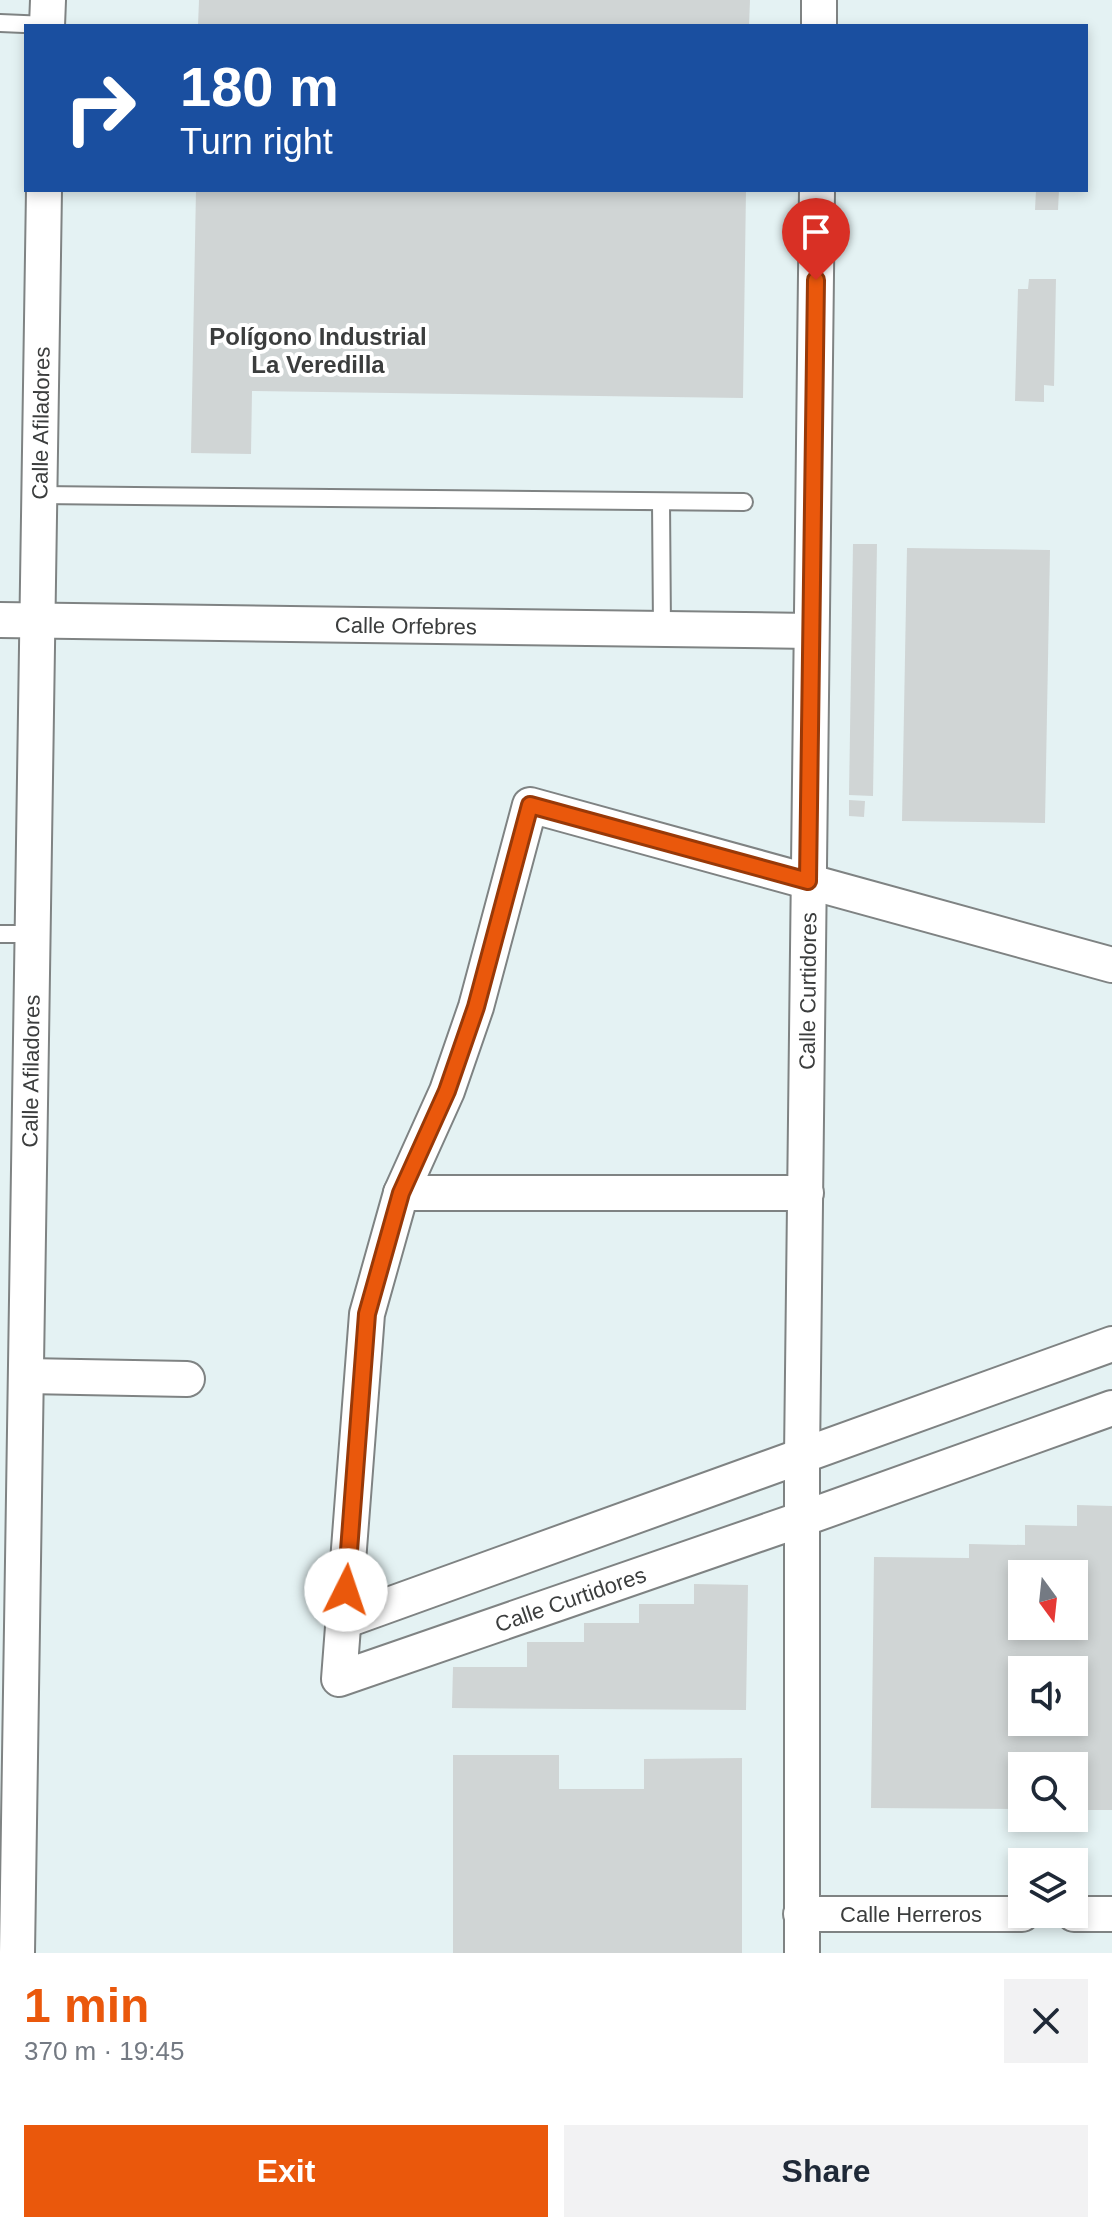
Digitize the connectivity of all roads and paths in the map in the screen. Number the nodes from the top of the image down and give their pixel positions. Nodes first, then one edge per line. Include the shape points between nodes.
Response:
1 (48, 0) edge
2 (819, 0) edge
3 (0, 23) edge
4 (47, 24) edge
5 (819, 24) edge
6 (24, 25) edge
7 (44, 192) edge
8 (817, 192) edge
9 (39, 495) junction
10 (661, 502) junction
11 (744, 502) dead end
12 (0, 620) edge
13 (37, 620) junction
14 (662, 629) junction
15 (811, 631) junction
16 (808, 881) junction
17 (16, 934) edge
18 (1112, 965) edge
19 (401, 1193) junction
20 (806, 1193) junction
21 (1112, 1344) edge
22 (26, 1376) junction
23 (187, 1379) dead end
24 (1112, 1408) edge
25 (802, 1457) junction
26 (802, 1519) junction
27 (344, 1621) junction
28 (10, 1721) edge
29 (801, 1914) junction
30 (1008, 1914) edge
31 (1088, 1914) edge
32 (1112, 1914) edge
33 (17, 1953) edge
34 (802, 1953) edge

1 - 4 street
2 - 5 street
3 - 6 lane
7 - 9 street, Calle Afiladores
8 - 15 street, Calle Curtidores
9 - 10 lane
9 - 13 street, Calle Afiladores
10 - 11 lane
10 - 14 lane
12 - 13 street, Calle Orfebres
13 - 14 street, Calle Orfebres
13 - 17 street, Calle Afiladores
14 - 15 street, Calle Orfebres
15 - 16 street, Calle Curtidores
16 - 18 street
16 - 19 street via 530,805 476,1007 447,1091
16 - 20 street, Calle Curtidores
17 - 22 street, Calle Afiladores
19 - 20 street
19 - 27 street via 367,1314
20 - 25 street, Calle Curtidores
21 - 25 street
22 - 23 street
22 - 28 street, Calle Afiladores
24 - 26 street, Calle Curtidores
25 - 26 street, Calle Curtidores
25 - 27 street
26 - 27 street, Calle Curtidores via 339,1679
26 - 29 street, Calle Curtidores
28 - 33 street, Calle Afiladores
29 - 30 street, Calle Herreros
29 - 34 street, Calle Curtidores
31 - 32 street

